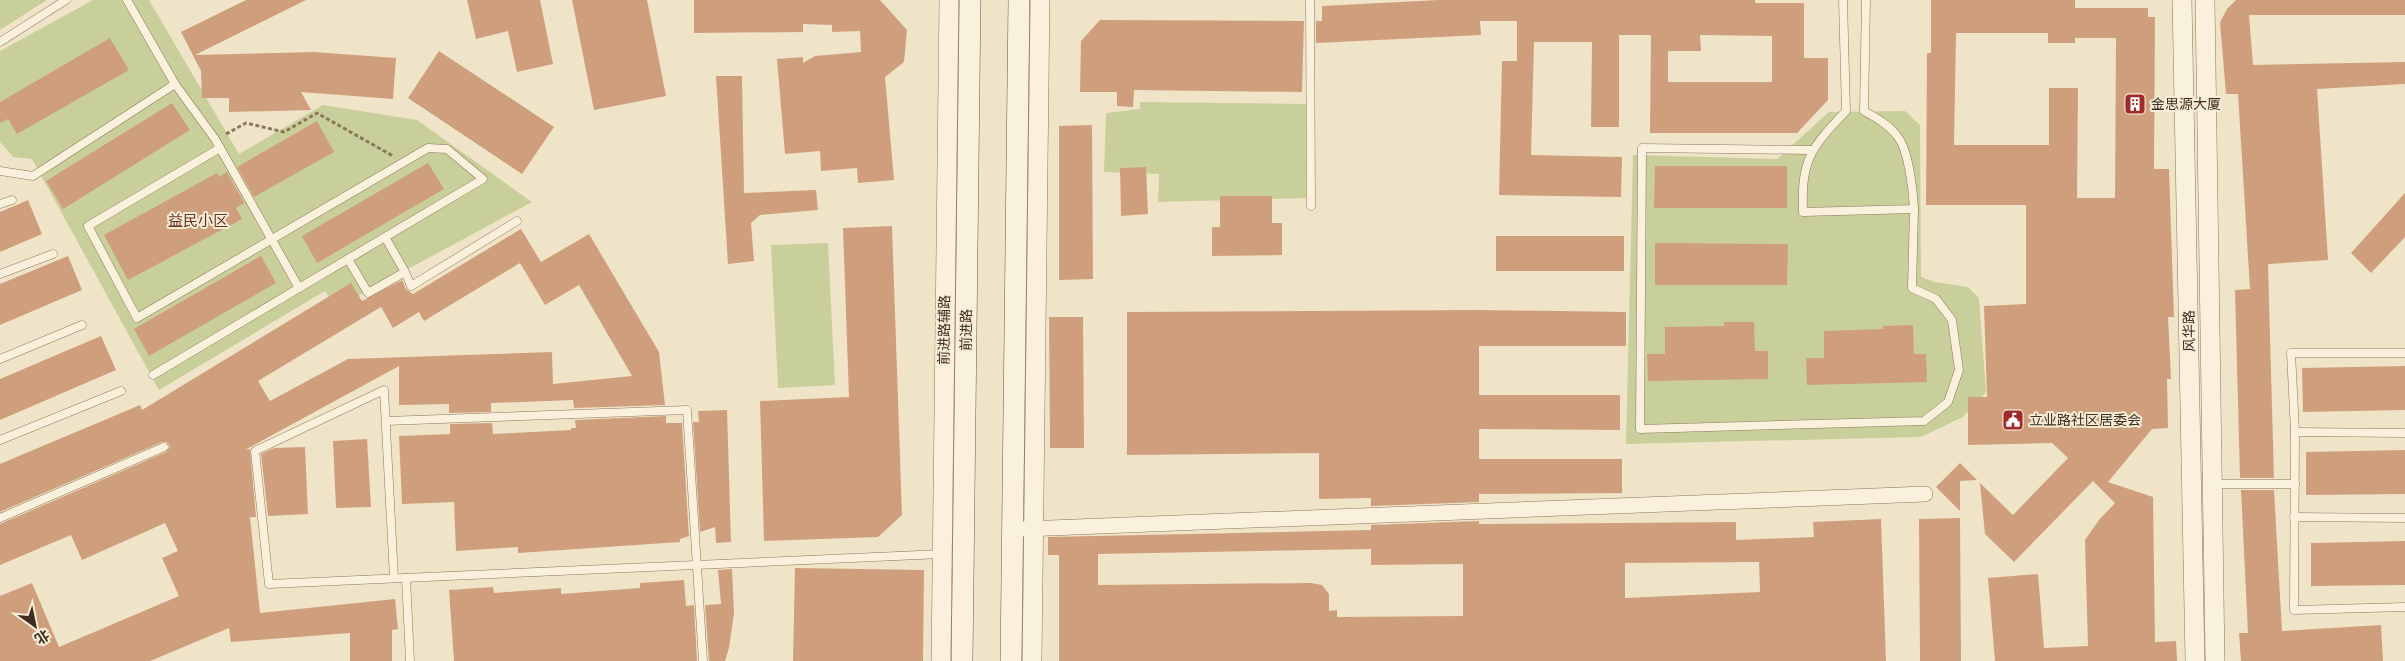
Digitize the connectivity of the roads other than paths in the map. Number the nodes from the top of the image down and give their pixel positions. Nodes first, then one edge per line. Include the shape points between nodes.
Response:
1 (66, 0) edge
2 (127, 0) edge
3 (949, 0) edge
4 (970, 0) edge
5 (1019, 0) edge
6 (1040, 0) edge
7 (1310, 0) edge
8 (1843, 0) edge
9 (1866, 0) edge
10 (2182, 0) edge
11 (2205, 0) edge
12 (0, 42) edge
13 (175, 84) junction
14 (220, 148) junction
15 (1811, 150) junction
16 (0, 171) edge
17 (12, 200) dead end
18 (0, 204) edge
19 (1311, 206) dead end
20 (1914, 209) junction
21 (518, 221) dead end
22 (385, 237) junction
23 (272, 240) junction
24 (53, 254) dead end
25 (348, 259) junction
26 (405, 272) junction
27 (0, 274) edge
28 (299, 288) junction
29 (82, 325) dead end
30 (2404, 353) dead end
31 (0, 359) edge
32 (153, 375) dead end
33 (121, 391) dead end
34 (386, 421) junction
35 (2295, 432) junction
36 (2405, 433) edge
37 (0, 440) edge
38 (164, 447) dead end
39 (2212, 484) junction
40 (2295, 484) junction
41 (1925, 494) dead end
42 (2294, 517) junction
43 (0, 518) edge
44 (2405, 518) edge
45 (1033, 529) junction
46 (1012, 530) junction
47 (952, 553) junction
48 (697, 565) junction
49 (394, 578) junction
50 (406, 578) junction
51 (2405, 608) edge
52 (410, 661) edge
53 (703, 661) edge
54 (941, 661) edge
55 (962, 661) edge
56 (1011, 661) edge
57 (1032, 661) edge
58 (2195, 661) edge
59 (2215, 661) edge

1 - 12 lane
2 - 13 lane
3 - 47 street, 前进路辅路
4 - 47 main road, 前进路
5 - 46 main road
6 - 45 street
7 - 19 lane
8 - 15 lane via 1846,111
9 - 20 lane via 1864,111 1882,120 1899,138 1913,190
10 - 58 street, 风华路
11 - 39 street, 风华路
13 - 14 lane
13 - 16 lane via 33,176
14 - 23 lane
14 - 23 lane via 88,226 137,318
15 - 20 lane via 1804,172 1802,212
15 - 20 lane via 1642,148 1640,429 1924,421 1942,407 1948,402 1959,370 1958,362 1952,320 1936,300 1912,288
17 - 18 lane
21 - 26 lane via 411,286
22 - 23 lane via 483,179 447,149 428,148
22 - 25 lane
22 - 26 lane
23 - 28 lane
24 - 27 lane
25 - 26 lane via 368,293
25 - 28 lane
28 - 32 lane
29 - 31 lane
30 - 35 lane via 2291,354
33 - 37 lane
34 - 48 lane via 687,410
34 - 49 lane
34 - 49 lane via 384,390 255,451 269,584
35 - 36 lane
35 - 40 lane
38 - 43 lane
39 - 40 lane
39 - 59 street, 风华路
40 - 42 lane
41 - 45 street
42 - 44 lane
42 - 51 lane via 2294,610
45 - 46 street
45 - 57 street
46 - 56 main road
47 - 48 lane
47 - 54 street, 前进路辅路
47 - 55 main road, 前进路
48 - 50 lane
48 - 53 lane
49 - 50 lane
50 - 52 lane

